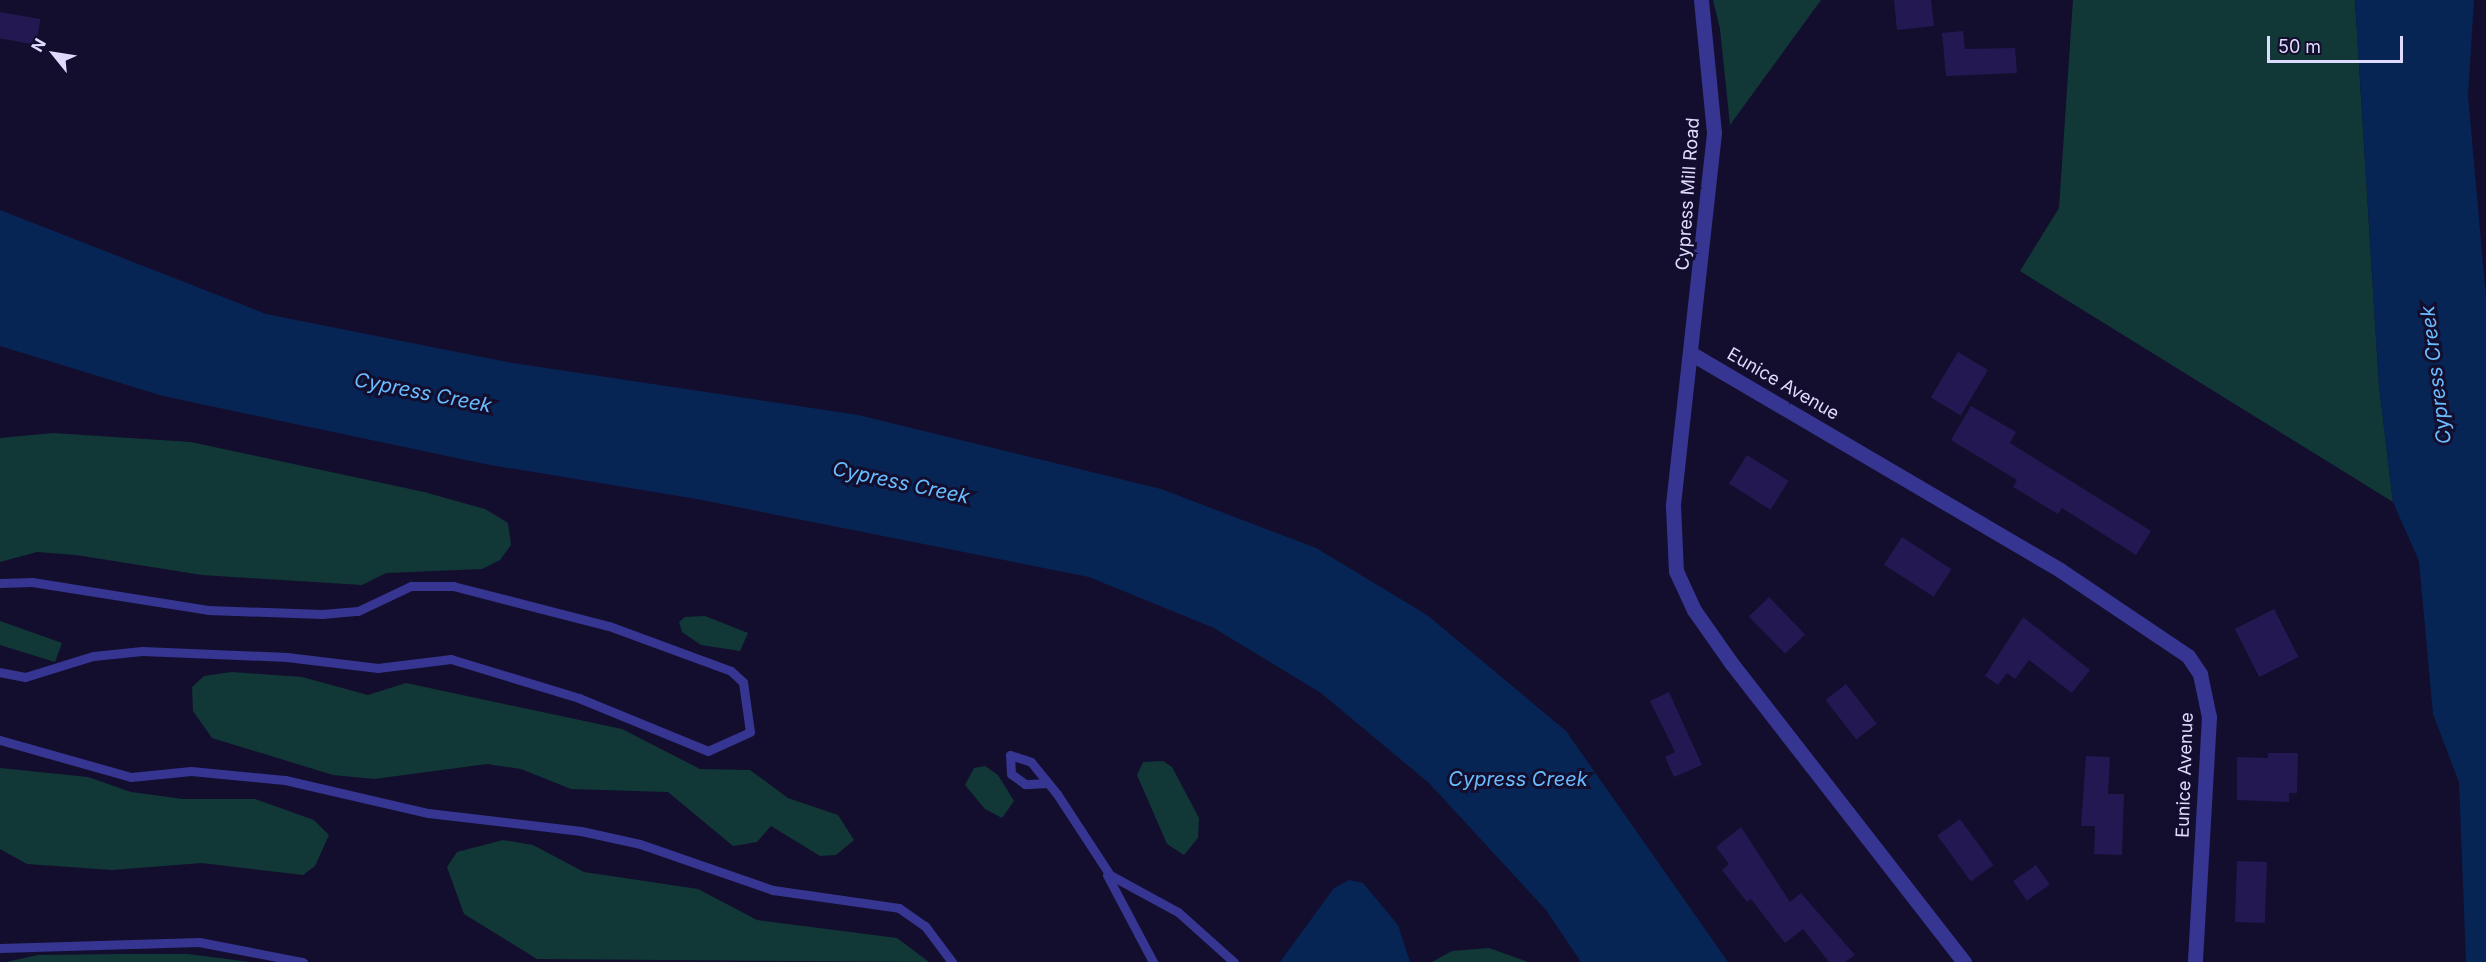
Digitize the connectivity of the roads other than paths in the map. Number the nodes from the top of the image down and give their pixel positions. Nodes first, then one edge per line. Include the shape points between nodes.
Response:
1 (1701, 0) edge
2 (1692, 354) junction
3 (0, 583) edge
4 (0, 672) edge
5 (0, 740) edge
6 (1047, 783) dead end
7 (1103, 868) junction
8 (0, 948) edge
9 (303, 962) edge
10 (952, 962) edge
11 (1153, 962) edge
12 (1234, 962) edge
13 (1964, 962) edge
14 (2195, 962) edge

1 - 2 street, Cypress Mill Road via 1714,133
2 - 13 street via 1673,506 1676,571 1694,610 1732,664
2 - 14 street, Eunice Avenue via 2060,570 2188,656 2200,675 2209,717
3 - 4 lane via 32,582 165,606 314,614 358,611 411,586 453,586 589,620 730,671 743,682 750,732 708,751 579,698 451,659 378,669 286,657 142,651 93,656 25,677
5 - 10 lane via 131,777 191,771 285,780 428,813 581,831 640,844 773,890 899,908 925,926
6 - 7 lane
7 - 11 lane
7 - 12 lane via 1178,912
8 - 9 lane via 199,942

